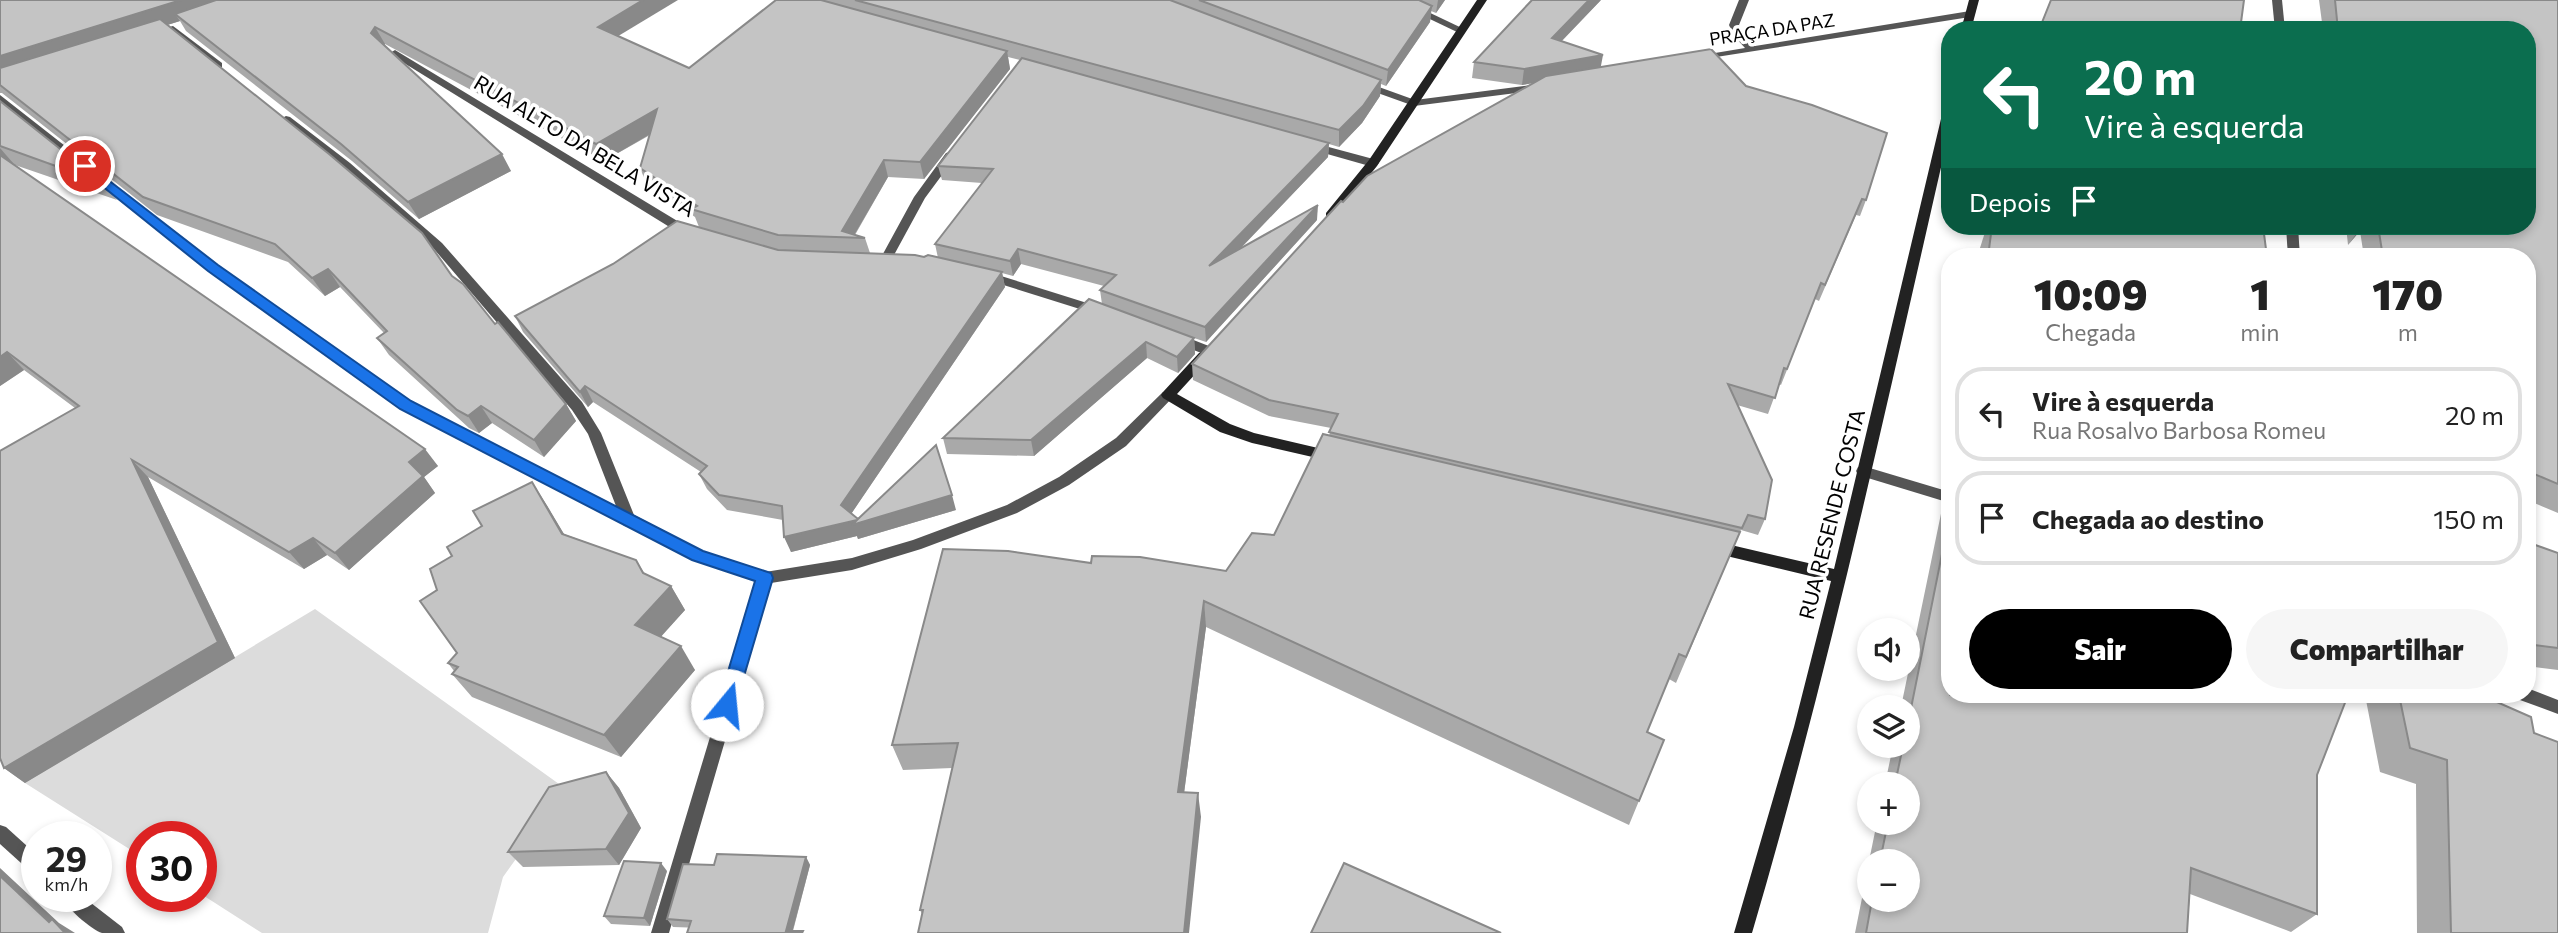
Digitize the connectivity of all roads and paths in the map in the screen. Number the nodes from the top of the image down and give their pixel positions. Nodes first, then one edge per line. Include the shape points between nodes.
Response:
1 (1395, 0) edge
2 (1482, 0) edge
3 (1744, 0) edge
4 (1974, 0) edge
5 (2277, 0) edge
6 (1970, 15) junction
7 (1968, 21) edge
8 (2279, 21) edge
9 (186, 24) edge
10 (173, 29) junction
11 (1461, 30) junction
12 (160, 33) edge
13 (1752, 49) junction
14 (396, 53) edge
15 (1686, 61) edge
16 (229, 74) edge
17 (1353, 80) edge
18 (1552, 85) edge
19 (0, 98) edge
20 (1414, 103) junction
21 (270, 107) edge
22 (1941, 140) edge
23 (1295, 141) edge
24 (958, 145) edge
25 (1373, 163) junction
26 (1325, 223) edge
27 (706, 237) edge
28 (883, 262) edge
29 (971, 272) edge
30 (1110, 315) edge
31 (1160, 333) edge
32 (1214, 346) joint
33 (1168, 395) junction
34 (1346, 460) edge
35 (1863, 471) junction
36 (1941, 495) edge
37 (629, 522) junction
38 (1705, 545) edge
39 (1838, 576) junction
40 (765, 578) junction
41 (2536, 699) edge
42 (2558, 707) edge
43 (0, 833) edge
44 (21, 852) edge
45 (86, 912) edge
46 (116, 933) edge
47 (660, 933) edge
48 (1743, 933) edge

1 - 11 street
2 - 11 main road
3 - 13 street via 1734,24
4 - 6 main road
5 - 8 street
6 - 7 main road
6 - 13 street, PRAÇA DA PAZ
9 - 10 street
10 - 12 street
10 - 16 street
11 - 20 main road
13 - 15 street, PRAÇA DA PAZ
14 - 27 street, RUA ALTO DA BELA VISTA via 680,228
17 - 20 street
18 - 20 street
19 - 37 street via 213,268 406,405
20 - 25 main road
21 - 37 street via 438,247 578,406 594,433
22 - 35 main road, RUA RESENDE COSTA
23 - 25 street
24 - 28 street via 920,197
25 - 26 main road
29 - 30 street
31 - 32 street
32 - 33 main road
33 - 34 main road via 1252,438
33 - 40 street via 1122,442 1012,509 852,564
35 - 36 street
35 - 39 main road, RUA RESENDE COSTA
37 - 40 street via 698,555
38 - 39 main road
39 - 48 main road, RUA RESENDE COSTA via 1772,838
40 - 47 street
41 - 42 street
43 - 44 street
45 - 46 street

